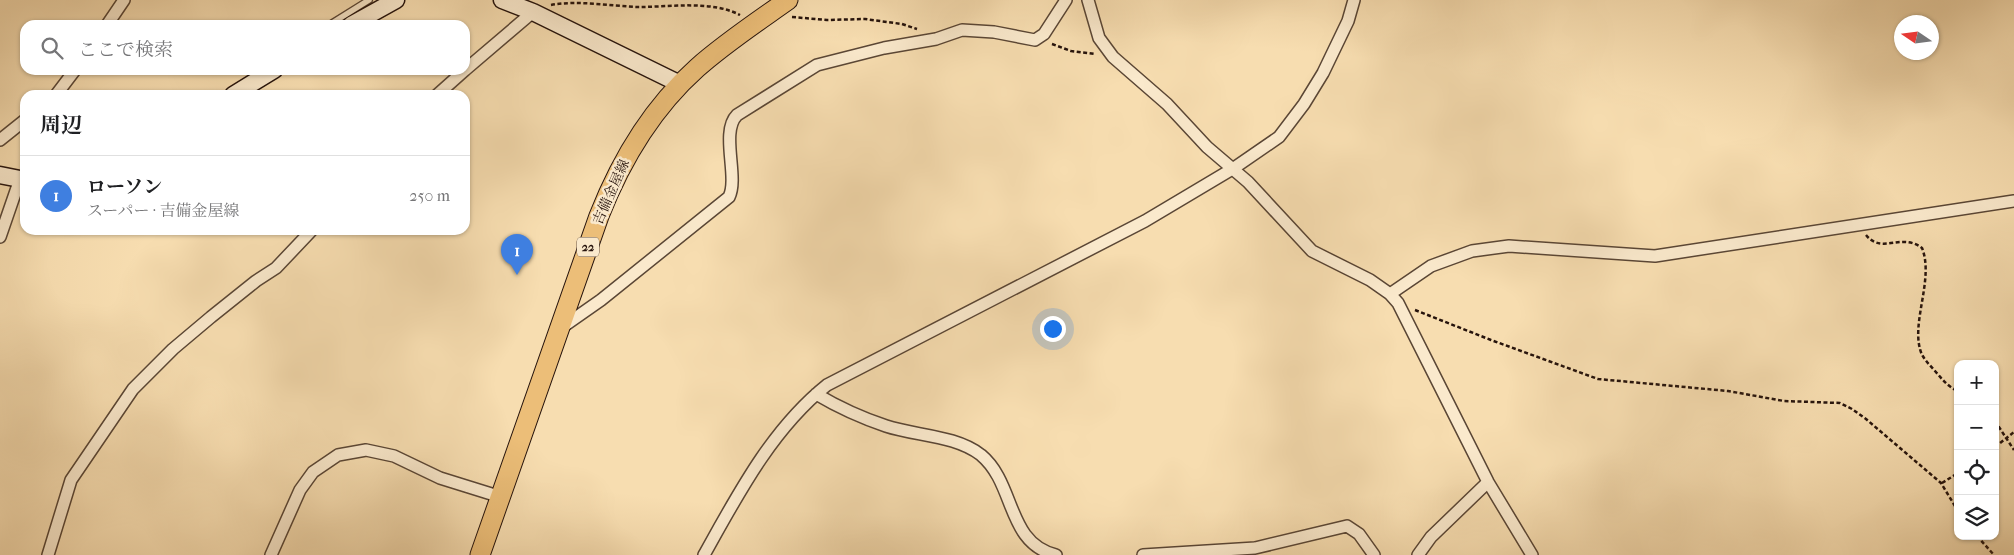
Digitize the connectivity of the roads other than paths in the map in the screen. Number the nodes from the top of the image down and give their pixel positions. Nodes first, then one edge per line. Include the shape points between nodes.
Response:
1 (124, 0) edge
2 (368, 0) edge
3 (396, 0) edge
4 (502, 0) edge
5 (788, 0) edge
6 (1066, 0) edge
7 (1088, 0) edge
8 (1354, 0) edge
9 (533, 12) junction
10 (110, 20) edge
11 (337, 20) edge
12 (360, 20) edge
13 (470, 66) edge
14 (71, 75) edge
15 (266, 75) edge
16 (459, 75) edge
17 (680, 84) junction
18 (60, 90) edge
19 (241, 90) edge
20 (443, 90) edge
21 (20, 124) edge
22 (0, 140) edge
23 (1234, 168) junction
24 (0, 175) edge
25 (20, 180) edge
26 (20, 185) edge
27 (2014, 201) edge
28 (307, 235) edge
29 (0, 237) edge
30 (1394, 298) junction
31 (559, 329) junction
32 (816, 394) junction
33 (1488, 482) junction
34 (501, 497) junction
35 (48, 555) edge
36 (271, 555) edge
37 (480, 555) edge
38 (704, 555) edge
39 (1056, 555) edge
40 (1143, 555) edge
41 (1374, 555) edge
42 (1418, 555) edge
43 (1532, 555) edge

1 - 10 street
2 - 11 lane
3 - 12 street
4 - 9 street
5 - 17 main road, 吉備金屋線 / 22 via 711,56
6 - 31 street via 1035,40 1010,34 962,30 817,65 737,115 732,123 732,188 729,197 616,289
7 - 23 street via 1099,38 1113,58 1167,104 1207,147
8 - 23 street via 1324,73 1290,126
9 - 13 street
9 - 17 street
14 - 18 street
15 - 19 street
16 - 20 street
17 - 31 main road, 吉備金屋線 / 22 via 643,130 618,170
21 - 22 street
23 - 30 street via 1312,251 1370,280
23 - 32 street via 1145,221 861,366
24 - 25 street
26 - 29 street
27 - 30 street via 1654,256 1508,246 1472,251 1432,266
28 - 35 street via 276,268 203,323 133,389 71,480
30 - 33 street
31 - 34 main road, 吉備金屋線 / 22
32 - 38 street via 770,444
32 - 39 street via 886,426 955,443 980,455 1004,486 1021,530 1039,549
33 - 42 street via 1431,537
33 - 43 street
34 - 36 street via 440,478 394,456 366,450 338,456 313,472 300,490
34 - 37 main road, 吉備金屋線 / 22
40 - 41 street via 1255,548 1347,526 1359,534

